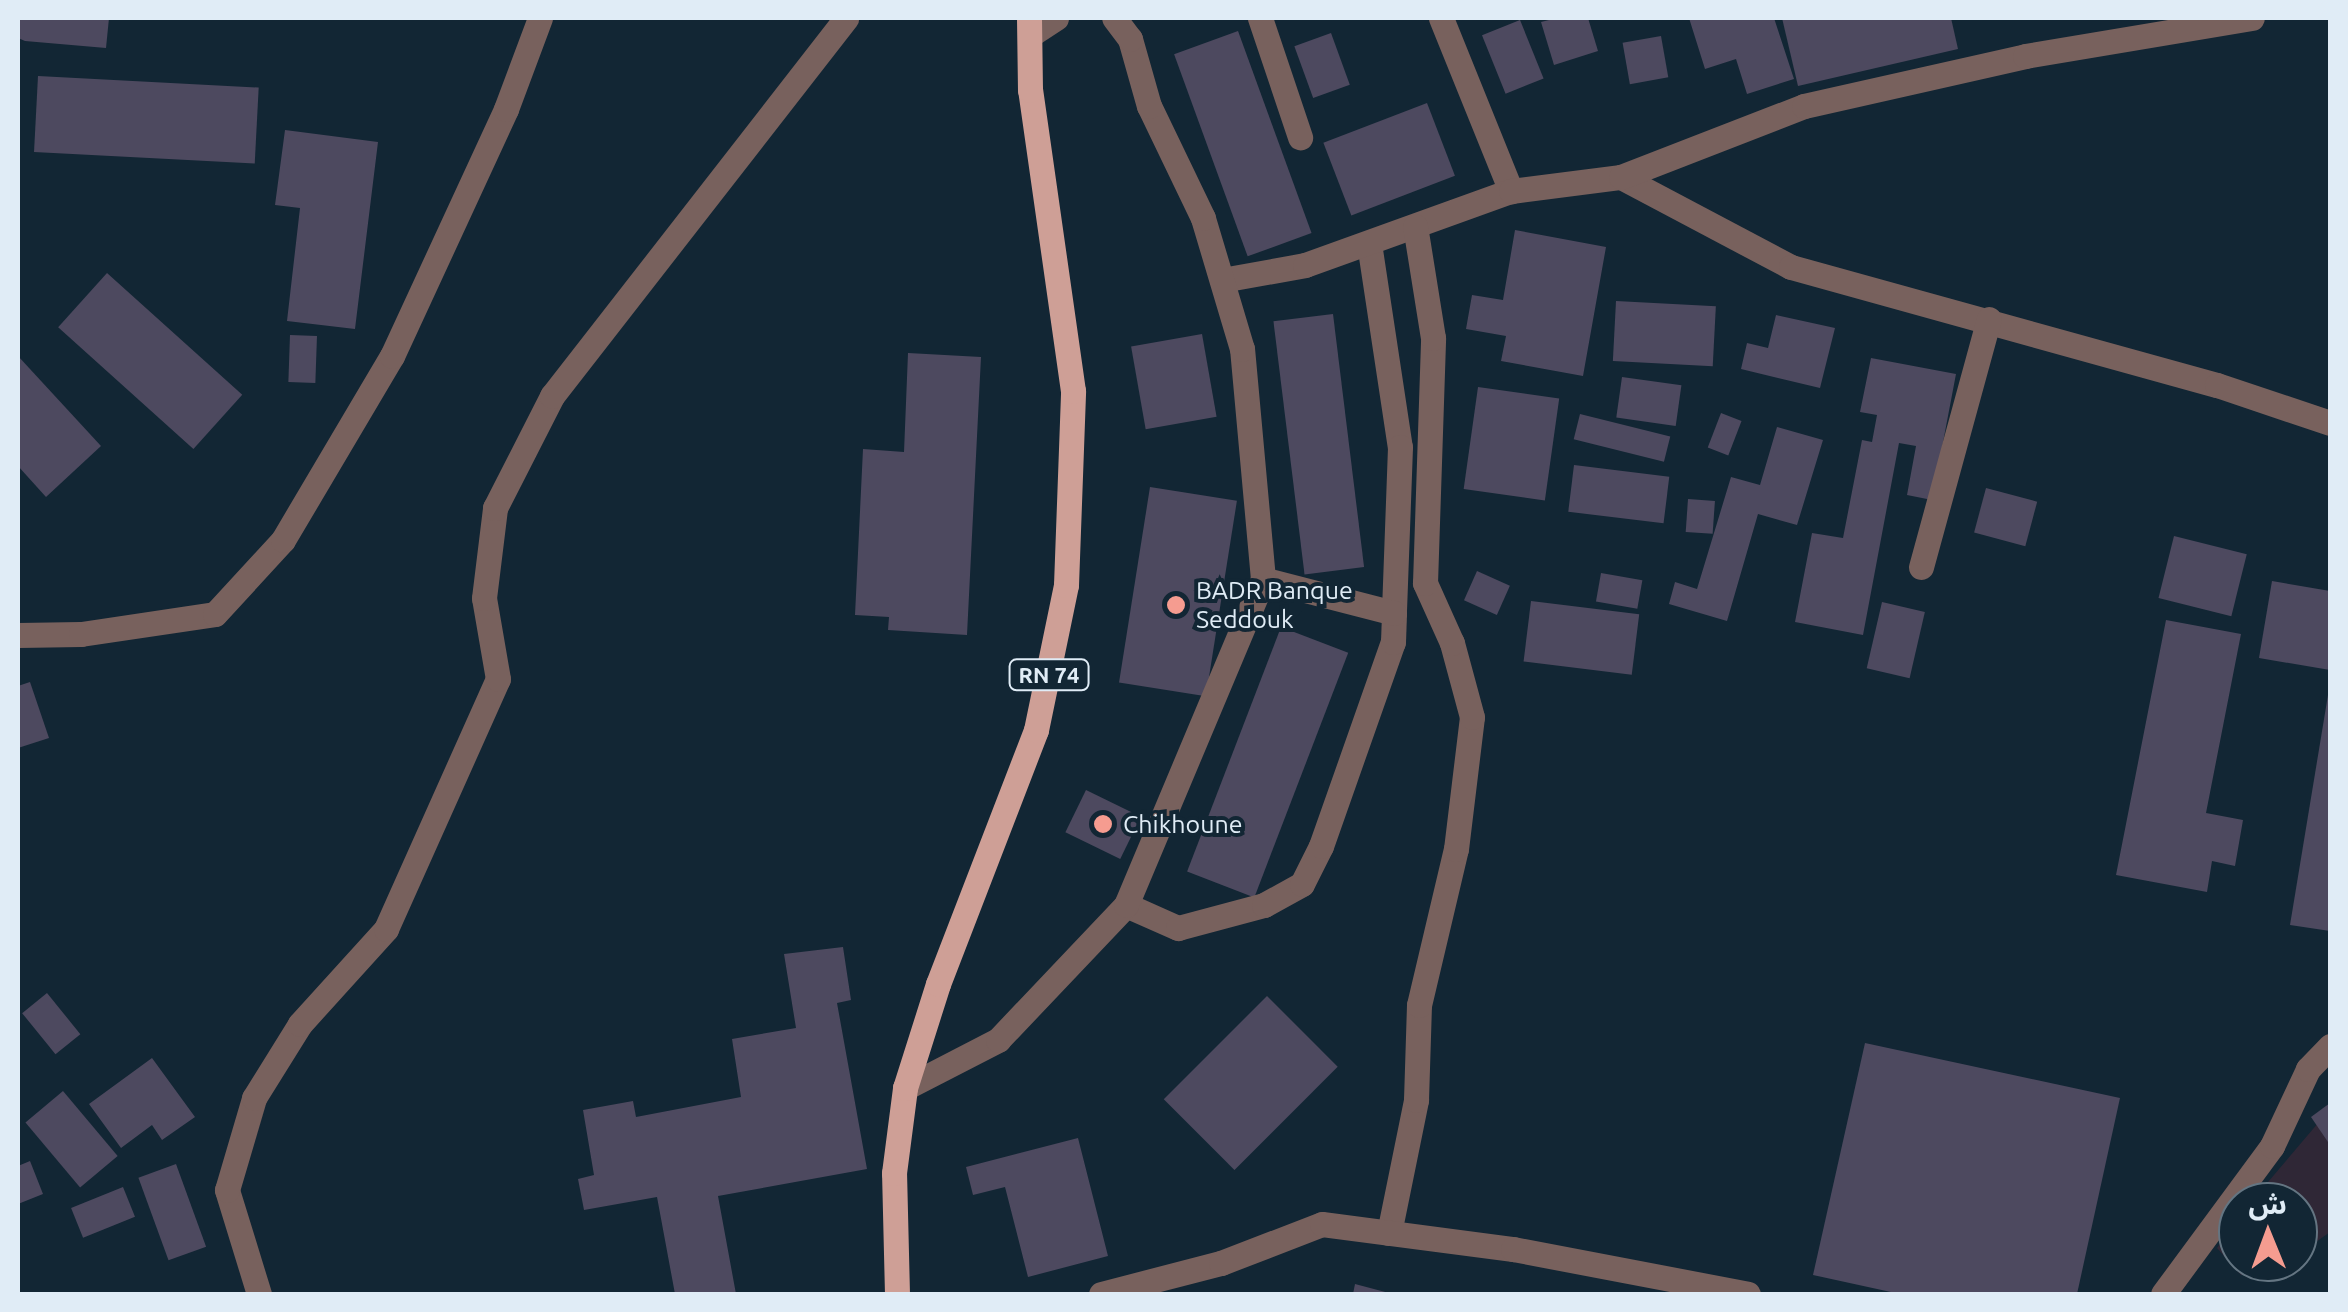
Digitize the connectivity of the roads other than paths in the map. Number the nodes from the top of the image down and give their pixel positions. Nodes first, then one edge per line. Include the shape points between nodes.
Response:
1 (540, 18) edge
2 (846, 18) edge
3 (1056, 18) edge
4 (1114, 18) edge
5 (1260, 18) edge
6 (1441, 18) edge
7 (2252, 18) edge
8 (1023, 23) edge
9 (1300, 137) dead end
10 (1621, 177) junction
11 (1511, 191) junction
12 (1415, 226) junction
13 (1370, 243) junction
14 (1222, 280) junction
15 (1989, 320) junction
16 (2330, 423) edge
17 (1921, 566) dead end
18 (1263, 579) junction
19 (1394, 614) junction
20 (18, 635) edge
21 (1126, 905) junction
22 (2330, 1046) edge
23 (906, 1088) junction
24 (1389, 1233) junction
25 (259, 1294) edge
26 (897, 1294) edge
27 (1101, 1294) edge
28 (1748, 1294) edge
29 (2163, 1294) edge

1 - 20 street via 506,109 392,356 282,540 214,614 81,634
2 - 25 street via 552,396 495,508 484,598 498,679 386,929 300,1024 254,1098 227,1190
3 - 8 street
4 - 14 street via 1130,38 1150,106 1203,218
5 - 9 street
6 - 11 street
7 - 10 street via 2025,56 1804,106
8 - 23 main road, RN 74 via 1073,391 1066,585 1036,730 938,984
10 - 11 street
10 - 15 street via 1791,267
11 - 12 street
12 - 13 street
12 - 24 street via 1433,338 1425,582 1452,643 1472,718 1456,848 1419,1005 1416,1100
13 - 14 street via 1305,265
13 - 19 street via 1400,447
14 - 18 street via 1242,349
15 - 16 street
15 - 17 street
18 - 19 street
18 - 21 street
19 - 21 street via 1393,642 1302,884 1264,905 1178,928
21 - 23 street via 998,1040
22 - 29 street via 2308,1069 2272,1146
23 - 26 main road, RN 74 via 894,1173
24 - 27 street via 1322,1224 1221,1263
24 - 28 street

